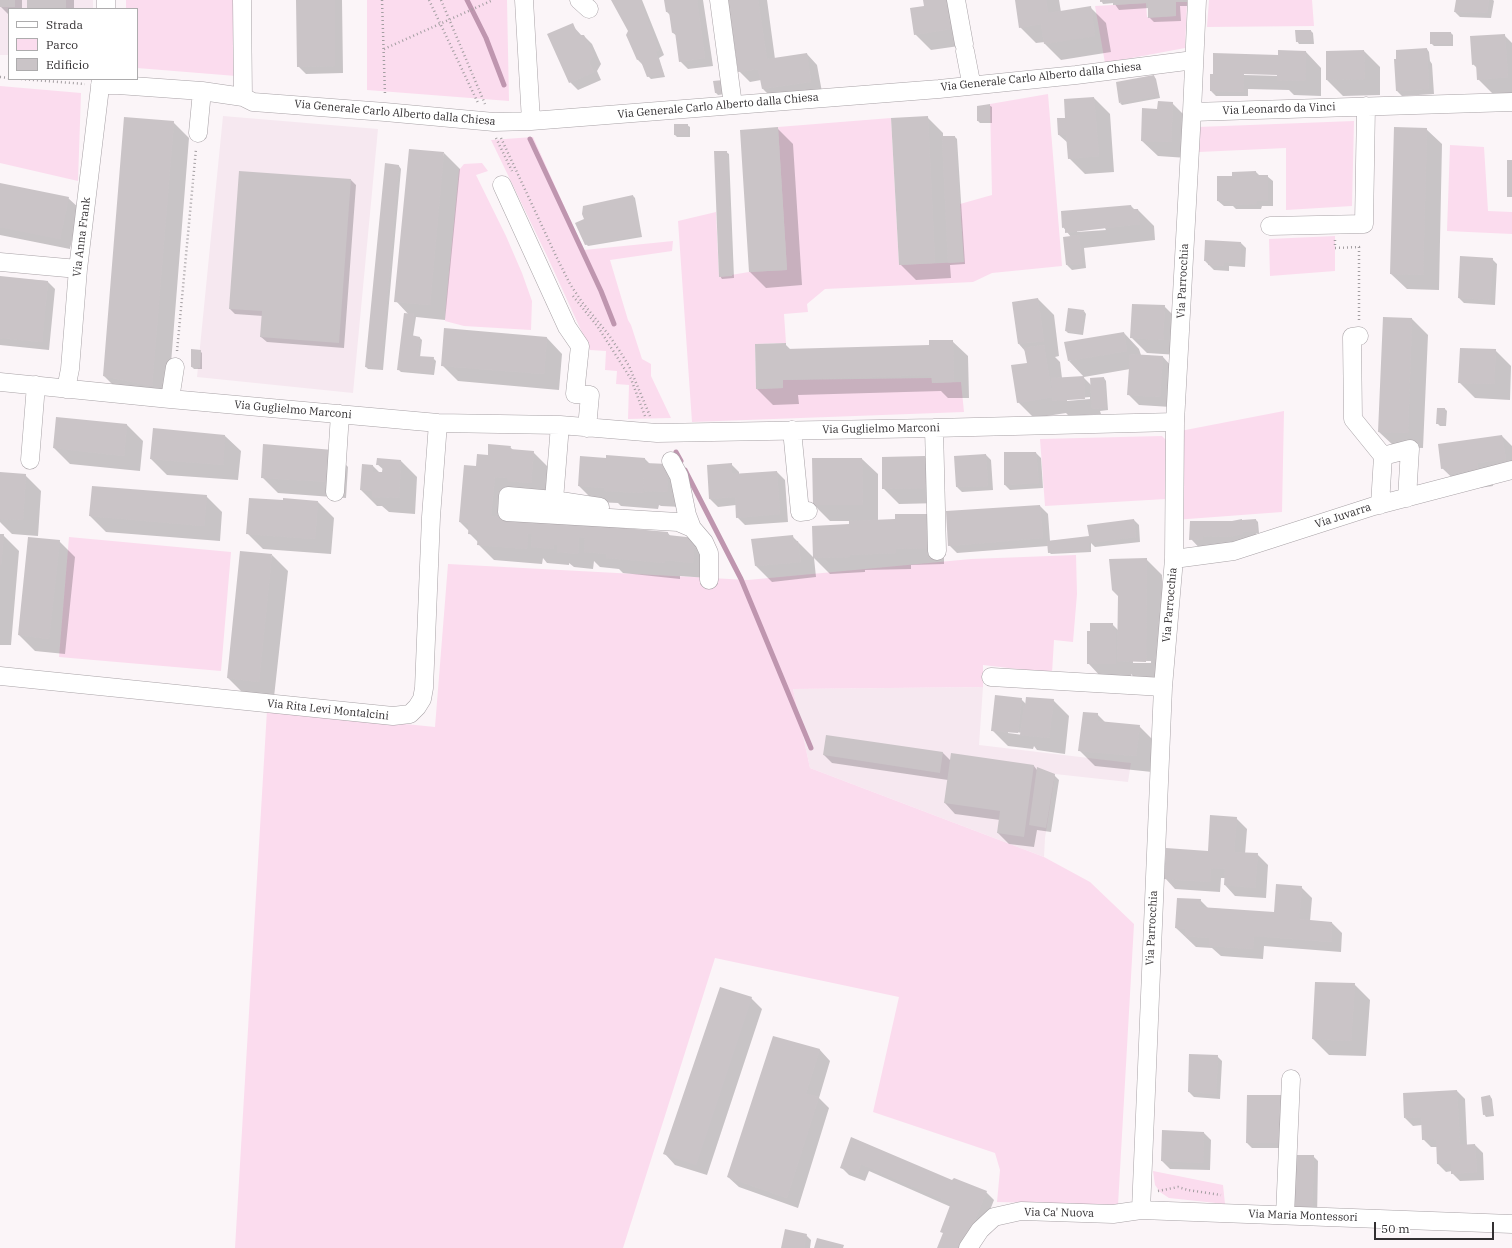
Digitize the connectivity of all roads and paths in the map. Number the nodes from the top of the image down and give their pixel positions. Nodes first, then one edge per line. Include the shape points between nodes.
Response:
1 (242, 0) edge
2 (382, 0) edge
3 (428, 0) edge
4 (441, 0) edge
5 (493, 0) edge
6 (719, 0) edge
7 (956, 0) edge
8 (1197, 0) edge
9 (529, 2) edge
10 (449, 19) junction
11 (440, 24) junction
12 (384, 49) junction
13 (1194, 60) junction
14 (48, 80) edge
15 (100, 82) edge
16 (974, 85) junction
17 (202, 91) junction
18 (243, 97) junction
19 (1512, 102) edge
20 (733, 105) junction
21 (1366, 106) junction
22 (385, 112) junction
23 (1192, 112) junction
24 (491, 121) junction
25 (531, 121) junction
26 (198, 132) joint
27 (508, 181) joint
28 (1270, 226) dead end
29 (542, 235) dead end
30 (1359, 247) dead end
31 (0, 262) edge
32 (78, 269) junction
33 (560, 274) dead end
34 (571, 294) dead end
35 (1359, 336) joint
36 (176, 367) joint
37 (0, 382) edge
38 (36, 385) junction
39 (66, 388) junction
40 (170, 399) junction
41 (340, 414) junction
42 (1175, 422) junction
43 (438, 423) junction
44 (560, 426) junction
45 (587, 428) junction
46 (934, 428) junction
47 (792, 430) junction
48 (654, 433) junction
49 (1383, 456) junction
50 (30, 460) dead end
51 (671, 461) dead end
52 (1512, 470) edge
53 (335, 492) dead end
54 (1407, 498) junction
55 (1380, 505) junction
56 (808, 511) dead end
57 (692, 528) junction
58 (937, 550) dead end
59 (1174, 558) junction
60 (709, 580) dead end
61 (0, 676) edge
62 (991, 678) dead end
63 (1163, 688) junction
64 (1291, 1079) dead end
65 (1158, 1190) dead end
66 (1225, 1196) dead end
67 (1141, 1210) junction
68 (1286, 1215) junction
69 (1512, 1224) edge
70 (968, 1248) edge

1 - 18 street
2 - 12 path
3 - 11 path
4 - 10 path
5 - 10 path
6 - 20 street
7 - 16 street via 971,82
8 - 13 street, Via Parrocchia
9 - 25 street
10 - 11 path
10 - 24 path
11 - 12 path
11 - 24 path
12 - 22 path
13 - 16 street, Via Generale Carlo Alberto dalla Chiesa
13 - 23 street, Via Parrocchia
14 - 15 path
15 - 17 street, Via Generale Carlo Alberto dalla Chiesa
15 - 32 street, Via Anna Frank
16 - 20 street, Via Generale Carlo Alberto dalla Chiesa
17 - 18 street, Via Generale Carlo Alberto dalla Chiesa
17 - 26 street
18 - 22 street, Via Generale Carlo Alberto dalla Chiesa via 253,102
19 - 21 street, Via Leonardo da Vinci
20 - 25 street, Via Generale Carlo Alberto dalla Chiesa
21 - 23 street, Via Leonardo da Vinci
21 - 28 street via 1364,224
22 - 24 street, Via Generale Carlo Alberto dalla Chiesa
23 - 42 street, Via Parrocchia
24 - 25 street, Via Generale Carlo Alberto dalla Chiesa
24 - 27 path
24 - 48 path via 570,284 629,366
26 - 36 path
27 - 45 street via 567,327 580,346 575,394 590,395
29 - 33 path
30 - 35 path
31 - 32 street
32 - 39 street, Via Anna Frank via 70,369
34 - 48 path via 598,327 632,379
35 - 49 street via 1352,337 1353,419
36 - 40 street
37 - 38 street, Via Guglielmo Marconi
38 - 39 street, Via Guglielmo Marconi
38 - 50 street
39 - 40 street, Via Guglielmo Marconi via 94,397
40 - 41 street, Via Guglielmo Marconi via 206,407
41 - 43 street, Via Guglielmo Marconi
41 - 53 street
42 - 46 street, Via Guglielmo Marconi
42 - 59 street, Via Parrocchia
43 - 44 street, Via Guglielmo Marconi
43 - 61 street, Via Rita Levi Montalcini via 424,688 422,699 410,714 393,716
44 - 45 street, Via Guglielmo Marconi
44 - 57 street via 553,507 603,507 603,517 678,522
45 - 48 street, Via Guglielmo Marconi
46 - 47 street, Via Guglielmo Marconi
46 - 58 street
47 - 48 street, Via Guglielmo Marconi
47 - 56 street via 800,512
49 - 54 street via 1410,449
49 - 55 street
51 - 57 street via 679,476
52 - 54 street, Via Juvarra
54 - 55 street, Via Juvarra
55 - 59 street, Via Juvarra via 1234,551
57 - 60 street via 704,542 709,553
59 - 63 street, Via Parrocchia
62 - 63 street
63 - 67 street, Via Parrocchia
64 - 68 street
65 - 66 path via 1178,1187
67 - 68 street, Via Maria Montessori
67 - 70 street, Via Ca' Nuova via 1113,1214 1021,1211 994,1217 980,1230
68 - 69 street, Via Maria Montessori

